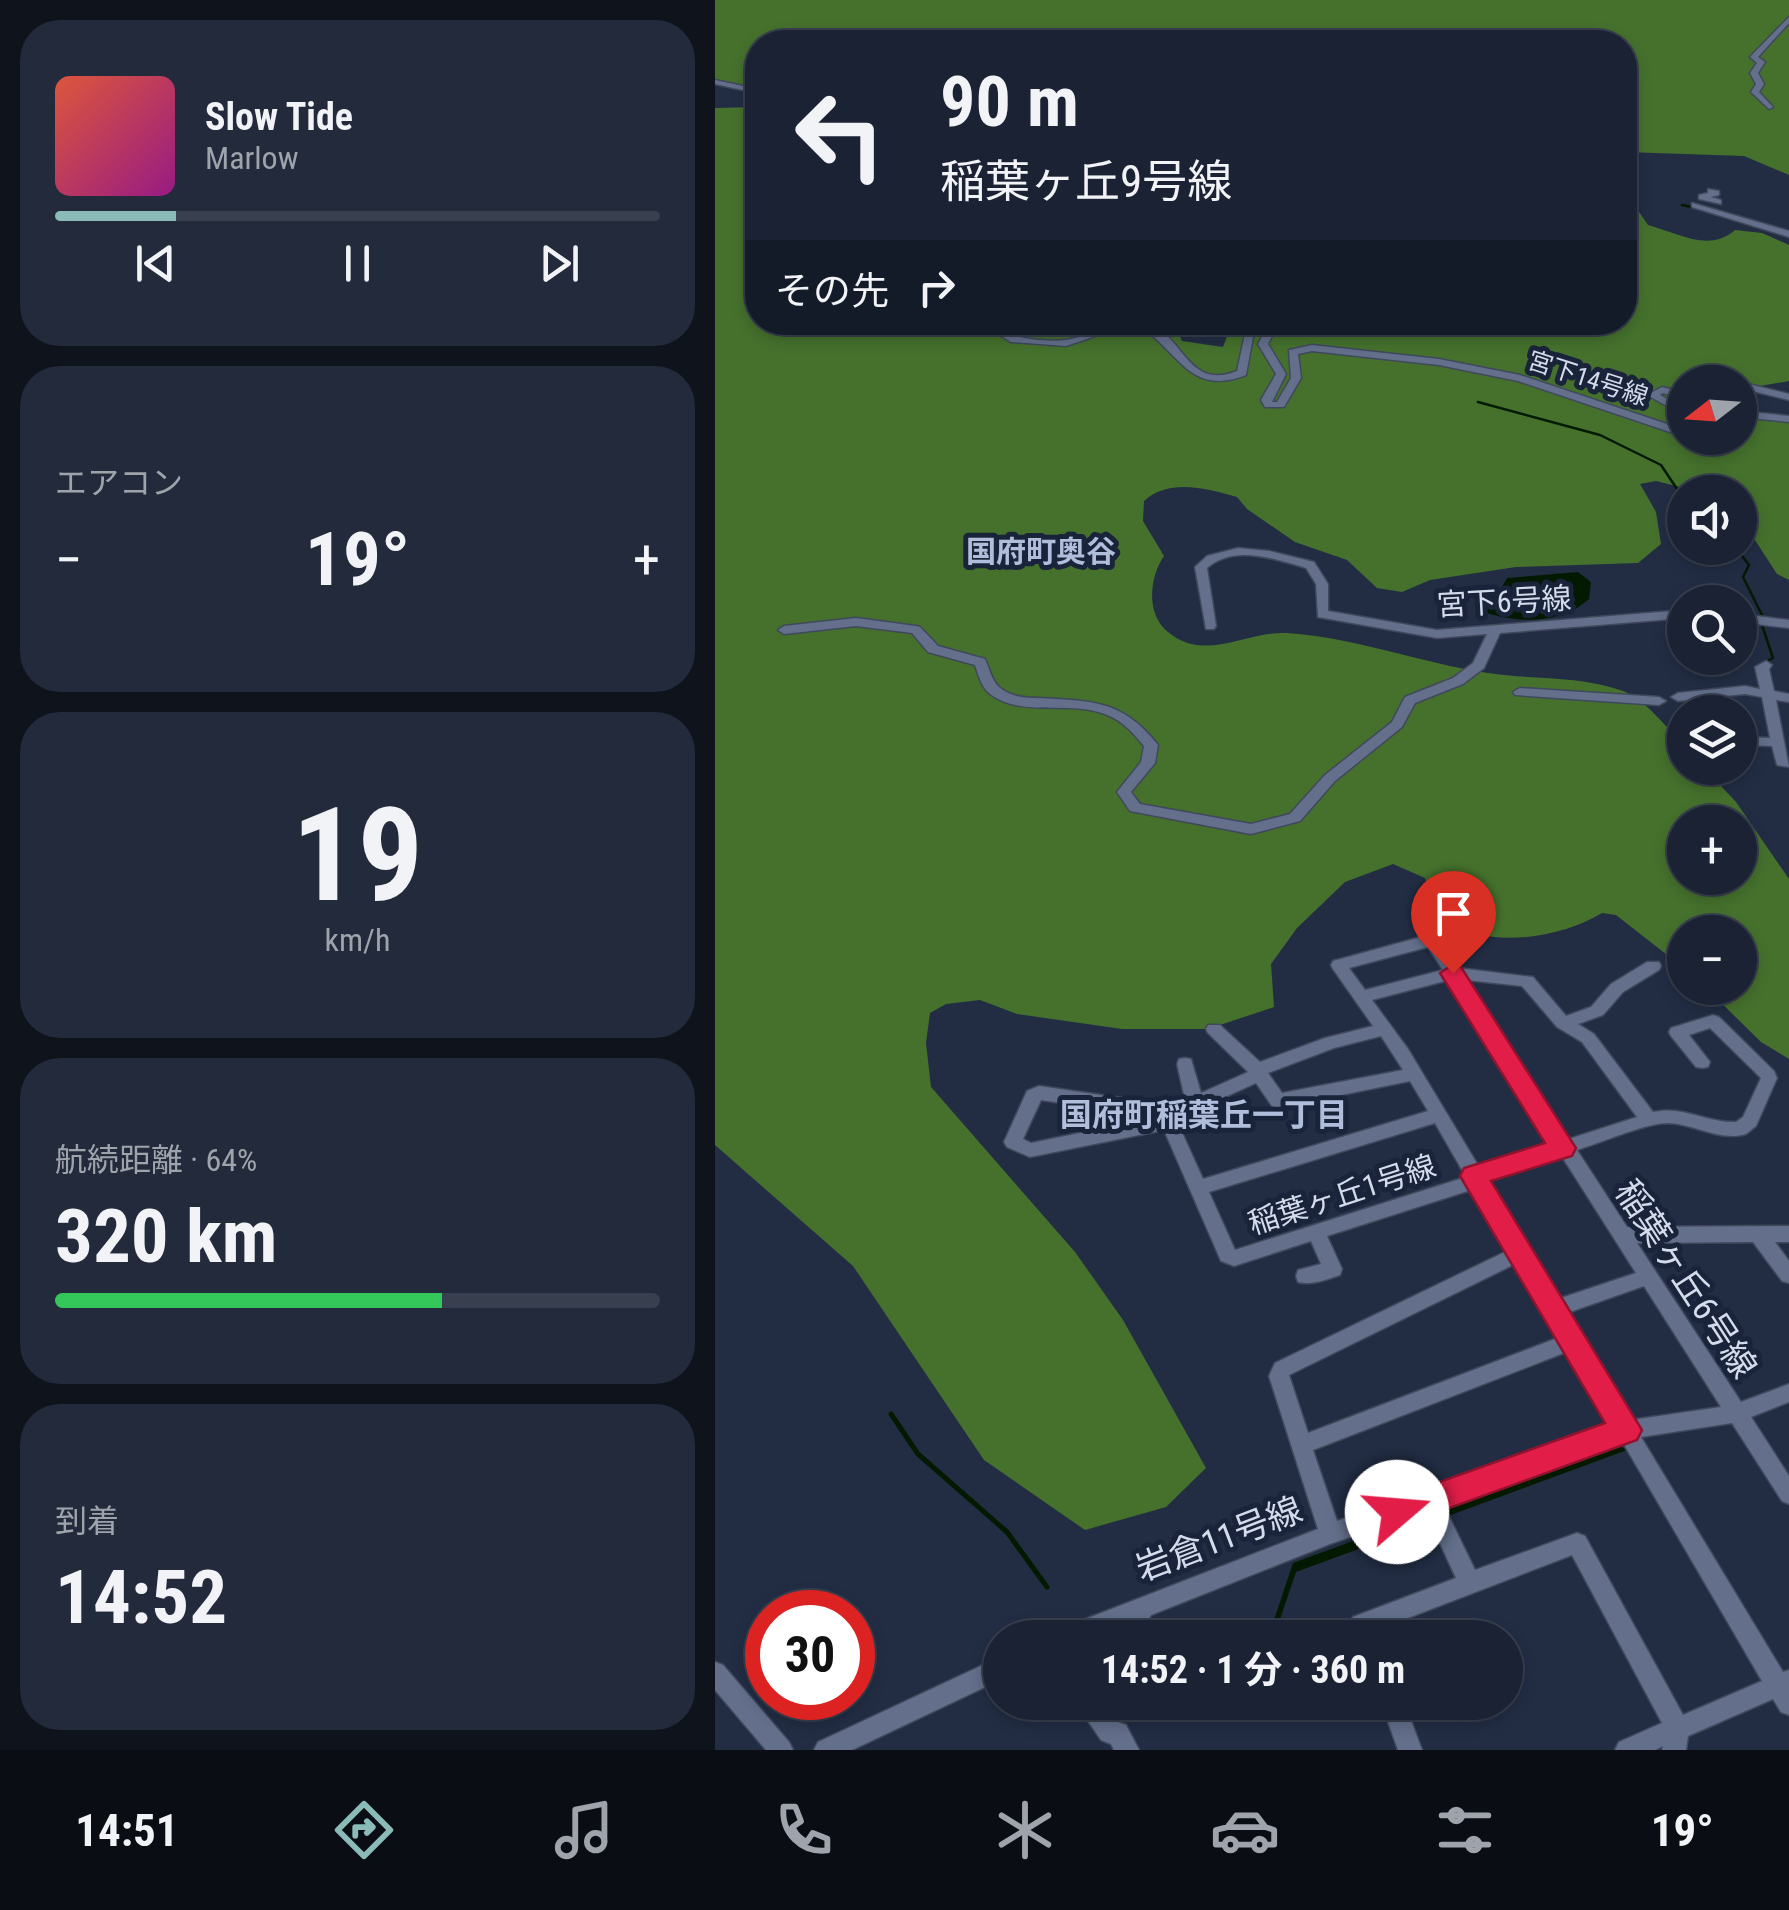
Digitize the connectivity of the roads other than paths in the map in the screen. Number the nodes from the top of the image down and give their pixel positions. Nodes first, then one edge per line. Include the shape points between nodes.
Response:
1 (1789, 19) edge
2 (715, 82) edge
3 (745, 88) edge
4 (1769, 106) dead end
5 (1711, 191) dead end
6 (1695, 206) dead end
7 (1745, 218) junction
8 (1789, 234) edge
9 (1005, 335) edge
10 (1089, 335) edge
11 (1156, 335) edge
12 (1250, 335) edge
13 (1268, 335) edge
14 (1757, 390) edge
15 (1667, 391) edge
16 (1789, 397) edge
17 (1667, 403) edge
18 (1757, 405) edge
19 (1789, 409) edge
20 (1757, 416) edge
21 (1789, 419) edge
22 (1667, 428) edge
23 (1667, 616) edge
24 (1757, 620) edge
25 (1789, 624) edge
26 (1210, 626) dead end
27 (784, 630) dead end
28 (1495, 630) junction
29 (1766, 665) dead end
30 (1520, 692) dead end
31 (1699, 695) edge
32 (1766, 697) junction
33 (1789, 698) edge
34 (1659, 701) dead end
35 (1757, 741) edge
36 (1777, 742) junction
37 (1789, 763) edge
38 (1653, 966) dead end
39 (1453, 973) junction
40 (1361, 998) junction
41 (1563, 1023) junction
42 (1384, 1029) junction
43 (1214, 1030) dead end
44 (1702, 1062) dead end
45 (1185, 1064) dead end
46 (1257, 1070) junction
47 (1415, 1074) junction
48 (1195, 1103) junction
49 (1438, 1115) junction
50 (1166, 1116) junction
51 (1649, 1120) junction
52 (1562, 1148) junction
53 (1475, 1178) junction
54 (1199, 1188) junction
55 (1316, 1232) junction
56 (1758, 1234) junction
57 (1789, 1234) edge
58 (1621, 1235) junction
59 (1520, 1254) junction
60 (1305, 1276) dead end
61 (1789, 1276) edge
62 (1647, 1277) junction
63 (1553, 1309) junction
64 (1572, 1341) junction
65 (1789, 1393) edge
66 (1733, 1414) junction
67 (1626, 1430) junction
68 (1301, 1445) junction
69 (1789, 1494) edge
70 (1431, 1501) junction
71 (1331, 1534) junction
72 (1470, 1583) junction
73 (1144, 1606) junction
74 (1109, 1620) edge
75 (1137, 1620) edge
76 (1372, 1620) edge
77 (715, 1673) edge
78 (983, 1676) edge
79 (1786, 1691) edge
80 (1100, 1720) edge
81 (1398, 1720) edge
82 (1676, 1739) edge
83 (781, 1750) edge
84 (826, 1750) edge
85 (1127, 1750) edge
86 (1410, 1750) edge
87 (1627, 1750) edge

1 - 4 street via 1755,57 1761,62 1755,92
2 - 3 street
5 - 7 street via 1716,194 1701,197 1750,210
6 - 7 street
7 - 8 street
9 - 10 street, 宮下14号線 via 1066,343
11 - 12 street, 宮下14号線 via 1196,375 1218,380 1242,373
13 - 22 street, 宮下14号線 via 1263,344 1281,374 1269,406 1280,405 1294,386 1293,352 1311,348 1520,378
14 - 16 street
15 - 17 street, 宮下14号線 via 1652,395
18 - 19 street
20 - 21 street
23 - 28 street, 宮下6号線
24 - 25 street
26 - 28 street, 宮下6号線 via 1201,567 1221,555 1251,553 1311,565 1322,584 1321,614 1437,634
27 - 28 street via 856,622 915,630 933,649 980,662 990,686 1016,700 1088,704 1121,716 1151,745 1148,762 1124,792 1135,808 1251,830 1295,818 1330,778 1397,724 1410,700 1479,665
29 - 32 street
30 - 34 street
31 - 32 street via 1751,690
32 - 33 street
32 - 36 street
35 - 36 street
36 - 37 street via 1782,762
38 - 41 street via 1617,988 1597,1011
39 - 40 street
39 - 40 street, 稲葉ヶ丘6号線 via 1433,940 1339,965
39 - 41 street via 1527,981
39 - 52 street, 稲葉ヶ丘6号線
40 - 42 street
41 - 51 street via 1589,1038
42 - 46 street
42 - 47 street
43 - 46 street
44 - 51 street via 1677,1032 1713,1021 1766,1071 1769,1078 1749,1121 1730,1131 1671,1116
45 - 48 street
46 - 47 street via 1278,1101
46 - 48 street
47 - 49 street
48 - 50 street
49 - 53 street
49 - 54 street
50 - 50 street via 1039,1093 1013,1142 1030,1150
50 - 54 street, 稲葉ヶ丘1号線
51 - 52 street, 稲葉ヶ丘1号線
52 - 53 street, 稲葉ヶ丘1号線
52 - 58 street, 稲葉ヶ丘6号線
53 - 55 street, 稲葉ヶ丘1号線
53 - 59 street
54 - 55 street, 稲葉ヶ丘1号線 via 1234,1258
55 - 60 street via 1342,1266
56 - 57 street
56 - 58 street
56 - 61 street
58 - 62 street, 稲葉ヶ丘6号線
59 - 63 street
59 - 68 street via 1282,1369
62 - 63 street
62 - 66 street, 稲葉ヶ丘6号線
63 - 64 street
64 - 67 street
64 - 68 street
65 - 66 street, 岩倉11号線
66 - 67 street, 岩倉11号線
66 - 69 street, 稲葉ヶ丘6号線
67 - 70 street, 岩倉11号線
67 - 79 street
68 - 71 street
70 - 71 street, 岩倉11号線
70 - 72 street
71 - 73 street, 岩倉11号線
72 - 76 street
72 - 82 street via 1577,1543
73 - 74 street, 岩倉11号線
73 - 75 street
77 - 83 street
78 - 84 street
79 - 82 street
80 - 85 street
81 - 86 street
82 - 87 street

